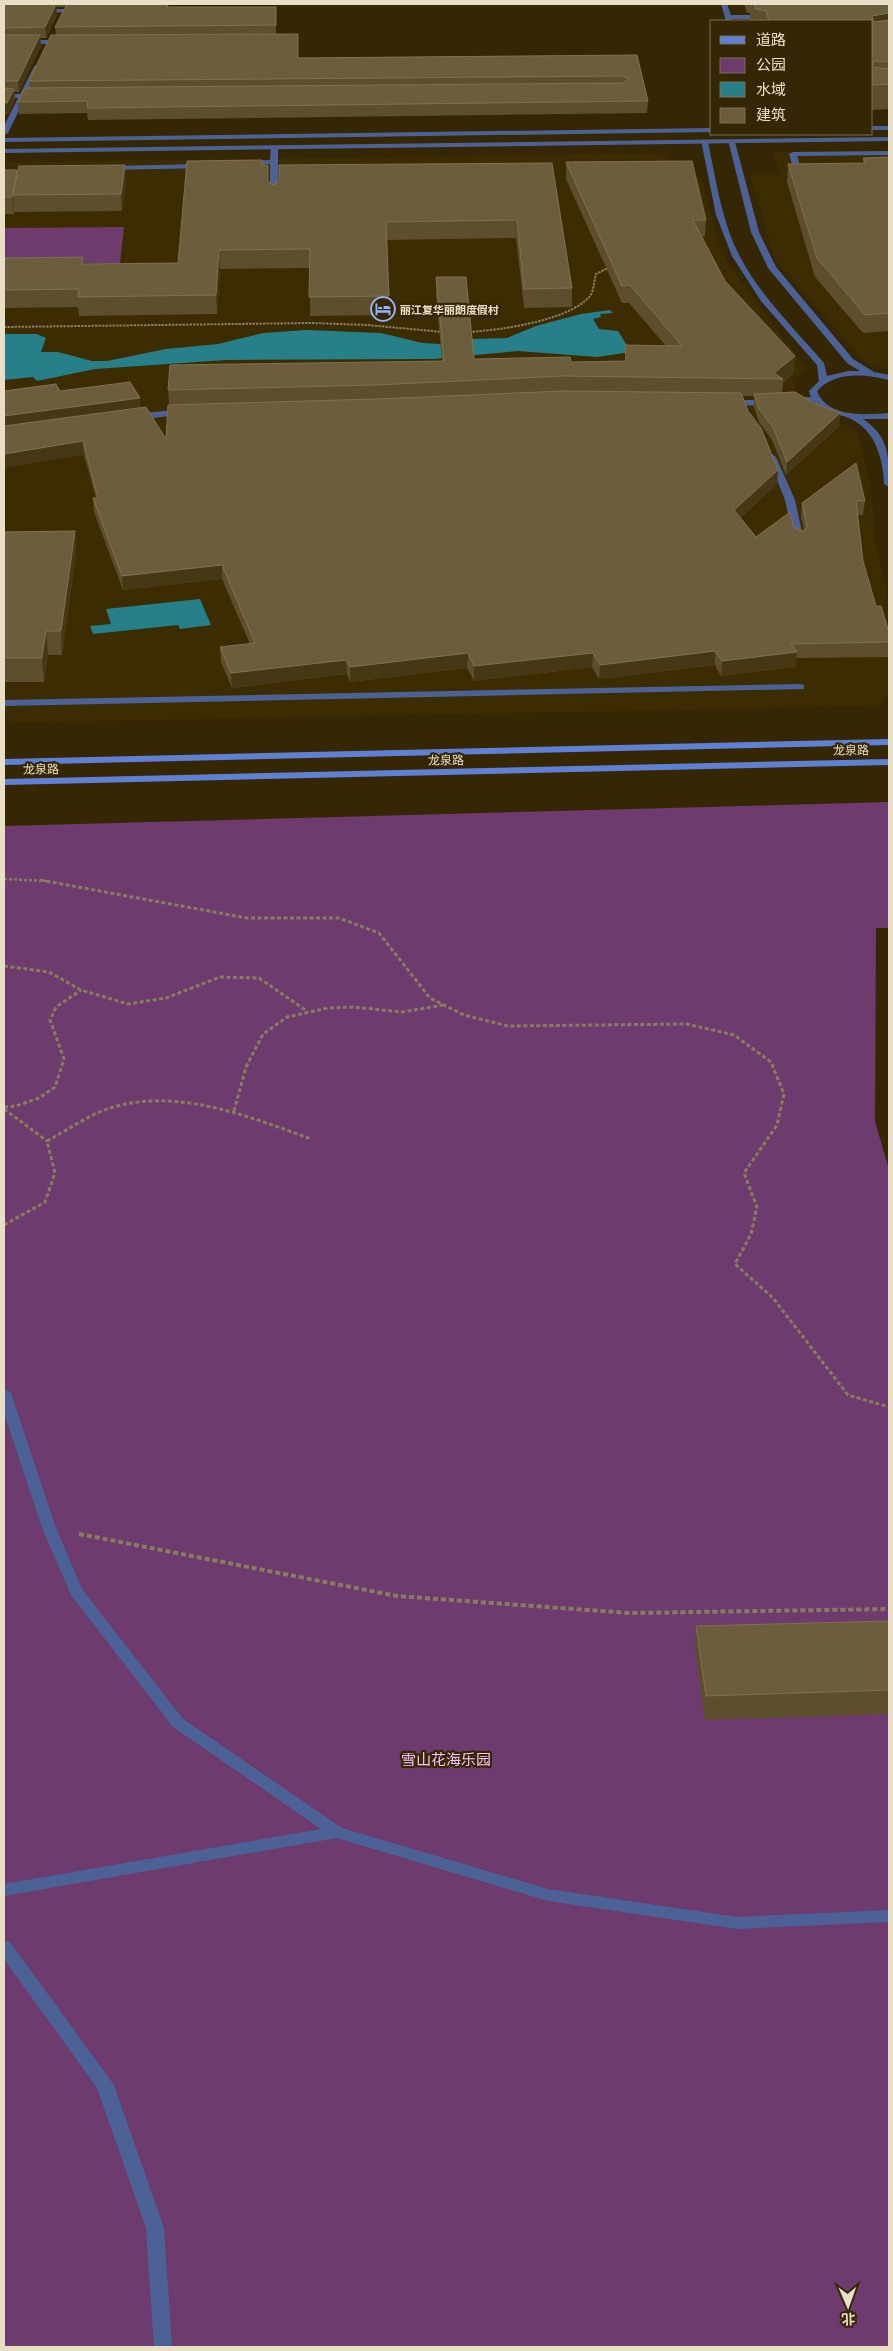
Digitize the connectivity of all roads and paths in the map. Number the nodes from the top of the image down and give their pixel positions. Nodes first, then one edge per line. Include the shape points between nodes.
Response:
1 (724, 4) edge
2 (30, 11) edge
3 (64, 11) junction
4 (84, 11) edge
5 (776, 16) edge
6 (60, 19) edge
7 (729, 19) edge
8 (53, 34) edge
9 (4, 42) edge
10 (49, 42) junction
11 (78, 42) edge
12 (45, 50) edge
13 (41, 58) edge
14 (4, 96) edge
15 (22, 96) junction
16 (52, 96) edge
17 (873, 128) edge
18 (889, 128) edge
19 (710, 130) edge
20 (4, 133) edge
21 (4, 140) edge
22 (889, 140) edge
23 (704, 142) junction
24 (731, 142) junction
25 (274, 148) junction
26 (4, 151) edge
27 (889, 153) edge
28 (274, 162) junction
29 (236, 164) edge
30 (208, 166) edge
31 (96, 168) edge
32 (800, 177) edge
33 (274, 198) edge
34 (612, 267) edge
35 (4, 327) edge
36 (443, 332) edge
37 (462, 332) edge
38 (872, 374) junction
39 (889, 377) edge
40 (823, 380) junction
41 (815, 399) junction
42 (718, 402) edge
43 (193, 412) edge
44 (845, 414) junction
45 (889, 416) edge
46 (127, 418) edge
47 (768, 448) edge
48 (889, 484) edge
49 (799, 541) edge
50 (800, 687) dead end
51 (4, 703) edge
52 (889, 742) edge
53 (4, 762) edge
54 (889, 762) edge
55 (4, 782) edge
56 (4, 879) edge
57 (4, 966) edge
58 (81, 990) junction
59 (445, 1005) junction
60 (307, 1011) junction
61 (4, 1108) edge
62 (234, 1111) junction
63 (311, 1139) dead end
64 (47, 1141) junction
65 (4, 1225) edge
66 (4, 1393) edge
67 (889, 1407) edge
68 (49, 1528) junction
69 (889, 1609) edge
70 (337, 1832) junction
71 (4, 1890) edge
72 (889, 1916) edge
73 (4, 1947) edge
74 (163, 2347) edge

1 - 7 street
2 - 3 street
3 - 4 street
3 - 6 street
5 - 7 street
8 - 10 street
9 - 10 street
10 - 11 street
10 - 12 street
13 - 15 street
14 - 15 street
15 - 16 street
15 - 20 street
17 - 18 street
19 - 21 street
22 - 24 street
23 - 24 street
23 - 25 street
23 - 40 street via 735,256 752,284 821,365
24 - 38 street via 755,232 772,268 850,361
25 - 26 street
25 - 28 street
27 - 32 street via 792,154
28 - 29 street
28 - 33 street
30 - 31 street
34 - 37 path via 596,274 591,295 574,309 508,329
35 - 36 path via 257,322 382,325 418,332
38 - 39 street
38 - 40 street via 845,374
40 - 41 street via 813,391
41 - 42 street via 748,406
41 - 44 street via 824,407
43 - 46 street
44 - 45 street
44 - 48 street via 875,433 884,452
47 - 49 street via 790,500
50 - 51 street
52 - 53 main road, 龙泉路
54 - 55 main road, 龙泉路
56 - 59 path via 35,879 247,918 339,918 379,933 430,998
57 - 58 path via 48,972
58 - 60 path via 128,1004 166,998 220,977 259,978
58 - 61 path via 56,1007 50,1020 64,1059 55,1087 39,1098
59 - 60 path via 402,1012 353,1007
59 - 67 path via 464,1015 508,1026 688,1024 734,1035 771,1062 784,1094 777,1125 744,1173 757,1207 751,1234 735,1264 772,1298 848,1395
60 - 62 path via 287,1017 263,1034 246,1067
61 - 64 path
62 - 63 path
62 - 64 path via 176,1102 134,1104 98,1113
64 - 65 path via 55,1173 45,1202
66 - 68 street
68 - 69 path via 397,1596 629,1613
68 - 70 street via 76,1591 178,1723
70 - 71 street
70 - 72 street via 548,1895 737,1923
73 - 74 street via 105,2085 155,2228

